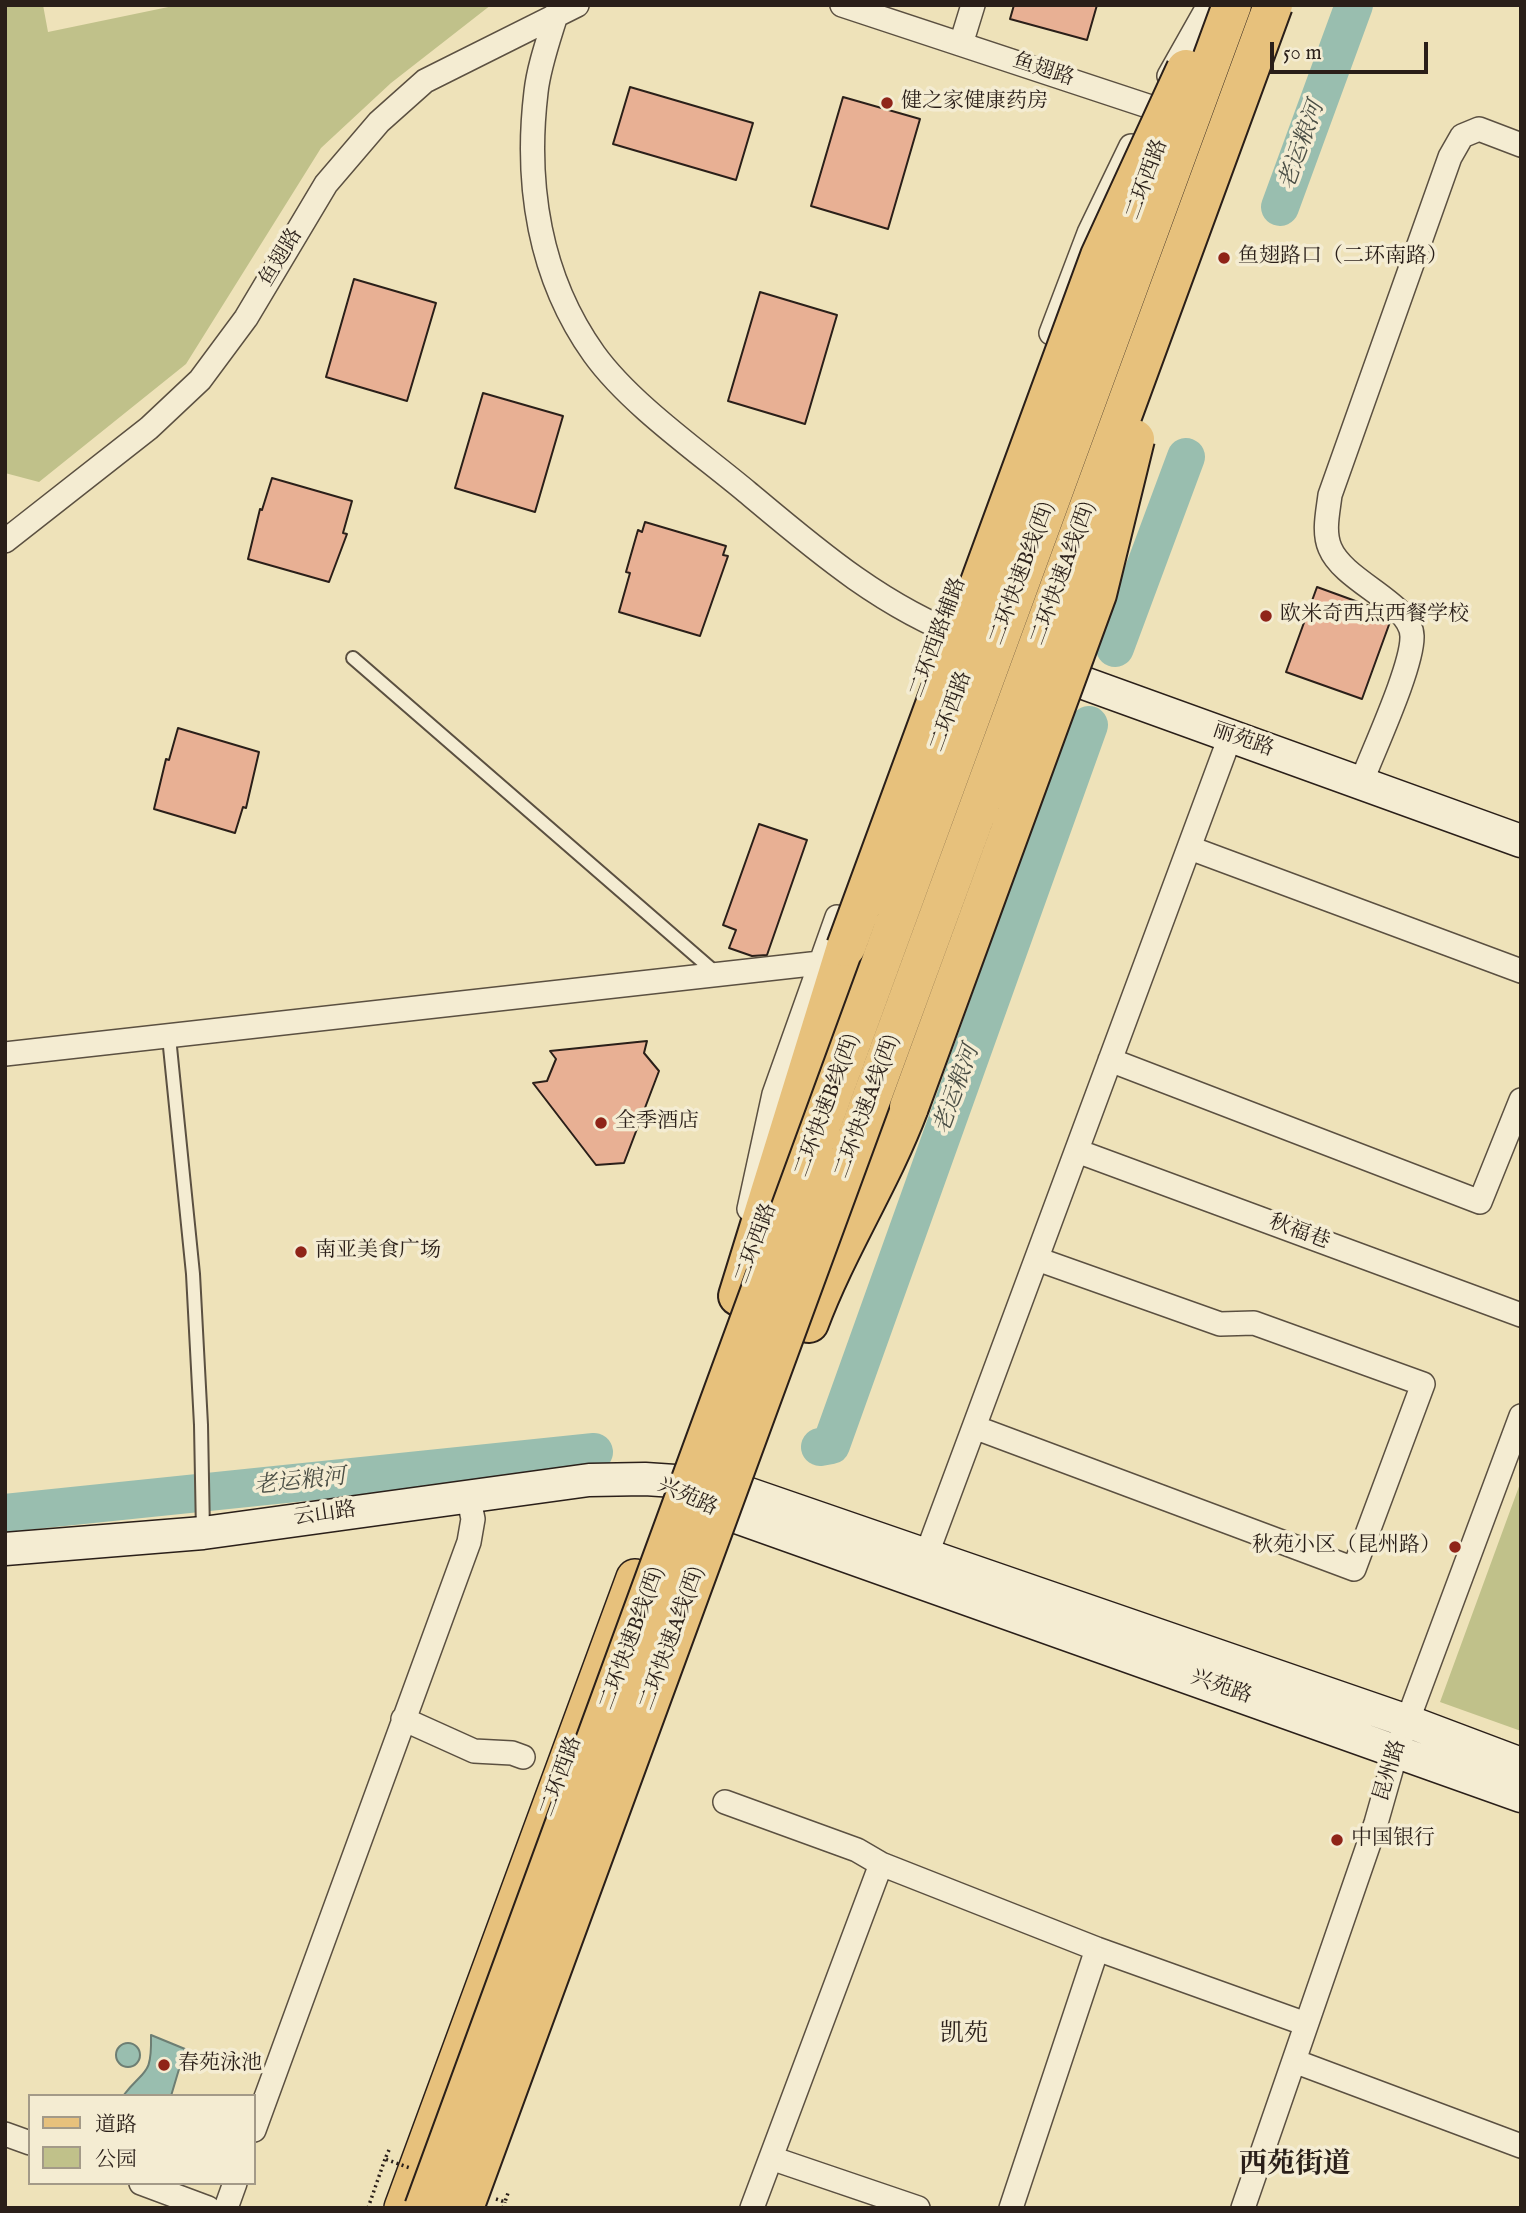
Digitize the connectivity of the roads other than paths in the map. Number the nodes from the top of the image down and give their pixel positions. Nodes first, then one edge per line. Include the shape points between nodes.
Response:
1 (842, 5) edge
2 (973, 5) edge
3 (1211, 5) edge
4 (1219, 5) edge
5 (1232, 5) edge
6 (1273, 5) edge
7 (1291, 5) edge
8 (565, 8) edge
9 (961, 44) junction
10 (1162, 110) junction
11 (1521, 145) edge
12 (1231, 147) junction
13 (5, 541) edge
14 (962, 637) junction
15 (354, 658) dead end
16 (1048, 671) junction
17 (1230, 737) junction
18 (1361, 783) junction
19 (1521, 841) edge
20 (1190, 848) junction
21 (833, 955) junction
22 (1521, 971) edge
23 (717, 975) junction
24 (169, 1037) junction
25 (5, 1054) edge
26 (1110, 1060) junction
27 (1521, 1100) edge
28 (1077, 1151) junction
29 (1037, 1259) junction
30 (738, 1296) junction
31 (1521, 1315) edge
32 (809, 1322) junction
33 (1521, 1416) edge
34 (974, 1427) junction
35 (661, 1483) junction
36 (468, 1495) junction
37 (742, 1507) junction
38 (203, 1518) junction
39 (5, 1549) edge
40 (926, 1556) junction
41 (402, 1718) junction
42 (1402, 1735) junction
43 (523, 1757) dead end
44 (1521, 1764) edge
45 (1521, 1796) edge
46 (725, 1802) dead end
47 (881, 1864) junction
48 (1097, 1949) junction
49 (1306, 2024) junction
50 (1294, 2061) junction
51 (256, 2124) edge
52 (5, 2134) edge
53 (28, 2142) edge
54 (1521, 2146) edge
55 (771, 2158) junction
56 (146, 2185) edge
57 (234, 2185) edge
58 (495, 2205) edge
59 (208, 2208) edge
60 (226, 2208) edge
61 (403, 2208) edge
62 (424, 2208) edge
63 (464, 2208) edge
64 (752, 2208) edge
65 (918, 2208) edge
66 (1011, 2208) edge
67 (1243, 2208) edge

1 - 9 street, 鱼翅路
2 - 9 street
3 - 10 main road, 二环西路
4 - 21 highway, bridge via 1143,157 1100,256
5 - 62 highway, 二环快速B线(西), bridge
6 - 12 highway, 二环快速A线(西), bridge
7 - 12 main road
8 - 13 street, 鱼翅路 via 425,80 379,122 326,184 246,318 200,380 149,428
8 - 14 street via 536,89 531,174 551,274 595,355 641,404 838,569
9 - 10 street, 鱼翅路
10 - 12 street, 鱼翅路
10 - 14 main road, 二环西路
11 - 18 street via 1479,130 1462,136 1450,157 1330,495 1326,530 1330,549 1345,570 1406,618 1412,635 1409,658
12 - 16 main road
12 - 32 highway, bridge via 1166,315 1097,594 909,1107
12 - 63 highway, 二环快速A线(西), bridge
14 - 16 main road, 丽苑路
14 - 21 street, 二环西路辅路
14 - 30 main road, 二环西路
15 - 23 lane
16 - 17 main road, 丽苑路
16 - 32 main road
17 - 18 main road, 丽苑路
17 - 20 street
18 - 19 main road, 丽苑路
20 - 22 street
20 - 26 street
21 - 23 street
21 - 30 highway
23 - 24 street
24 - 25 street
24 - 38 lane via 193,1274
26 - 27 street via 1480,1202
26 - 28 street
28 - 29 street
28 - 31 street, 秋福巷
29 - 34 street
29 - 34 street via 1220,1324 1254,1323 1423,1384 1354,1569
30 - 35 main road, 二环西路
32 - 37 main road
33 - 42 street, 昆州路
34 - 40 street
35 - 36 main road, 云山路 via 589,1480
35 - 37 main road, 兴苑路
35 - 61 main road, 二环西路
36 - 38 main road, 云山路
36 - 41 street via 473,1519 469,1542
37 - 40 main road, 兴苑路
37 - 42 main road, 兴苑路
37 - 58 main road
38 - 39 main road, 云山路
40 - 42 main road, 兴苑路
41 - 43 street via 474,1751
41 - 51 street
42 - 44 main road, 兴苑路
42 - 45 main road, 兴苑路
42 - 49 street, 昆州路
46 - 47 street via 857,1850
47 - 48 street
47 - 55 street
48 - 49 street
48 - 66 street
49 - 50 street, 昆州路
50 - 54 street
50 - 67 street, 昆州路
52 - 53 street
55 - 64 street
55 - 65 street
56 - 59 street
57 - 60 street

